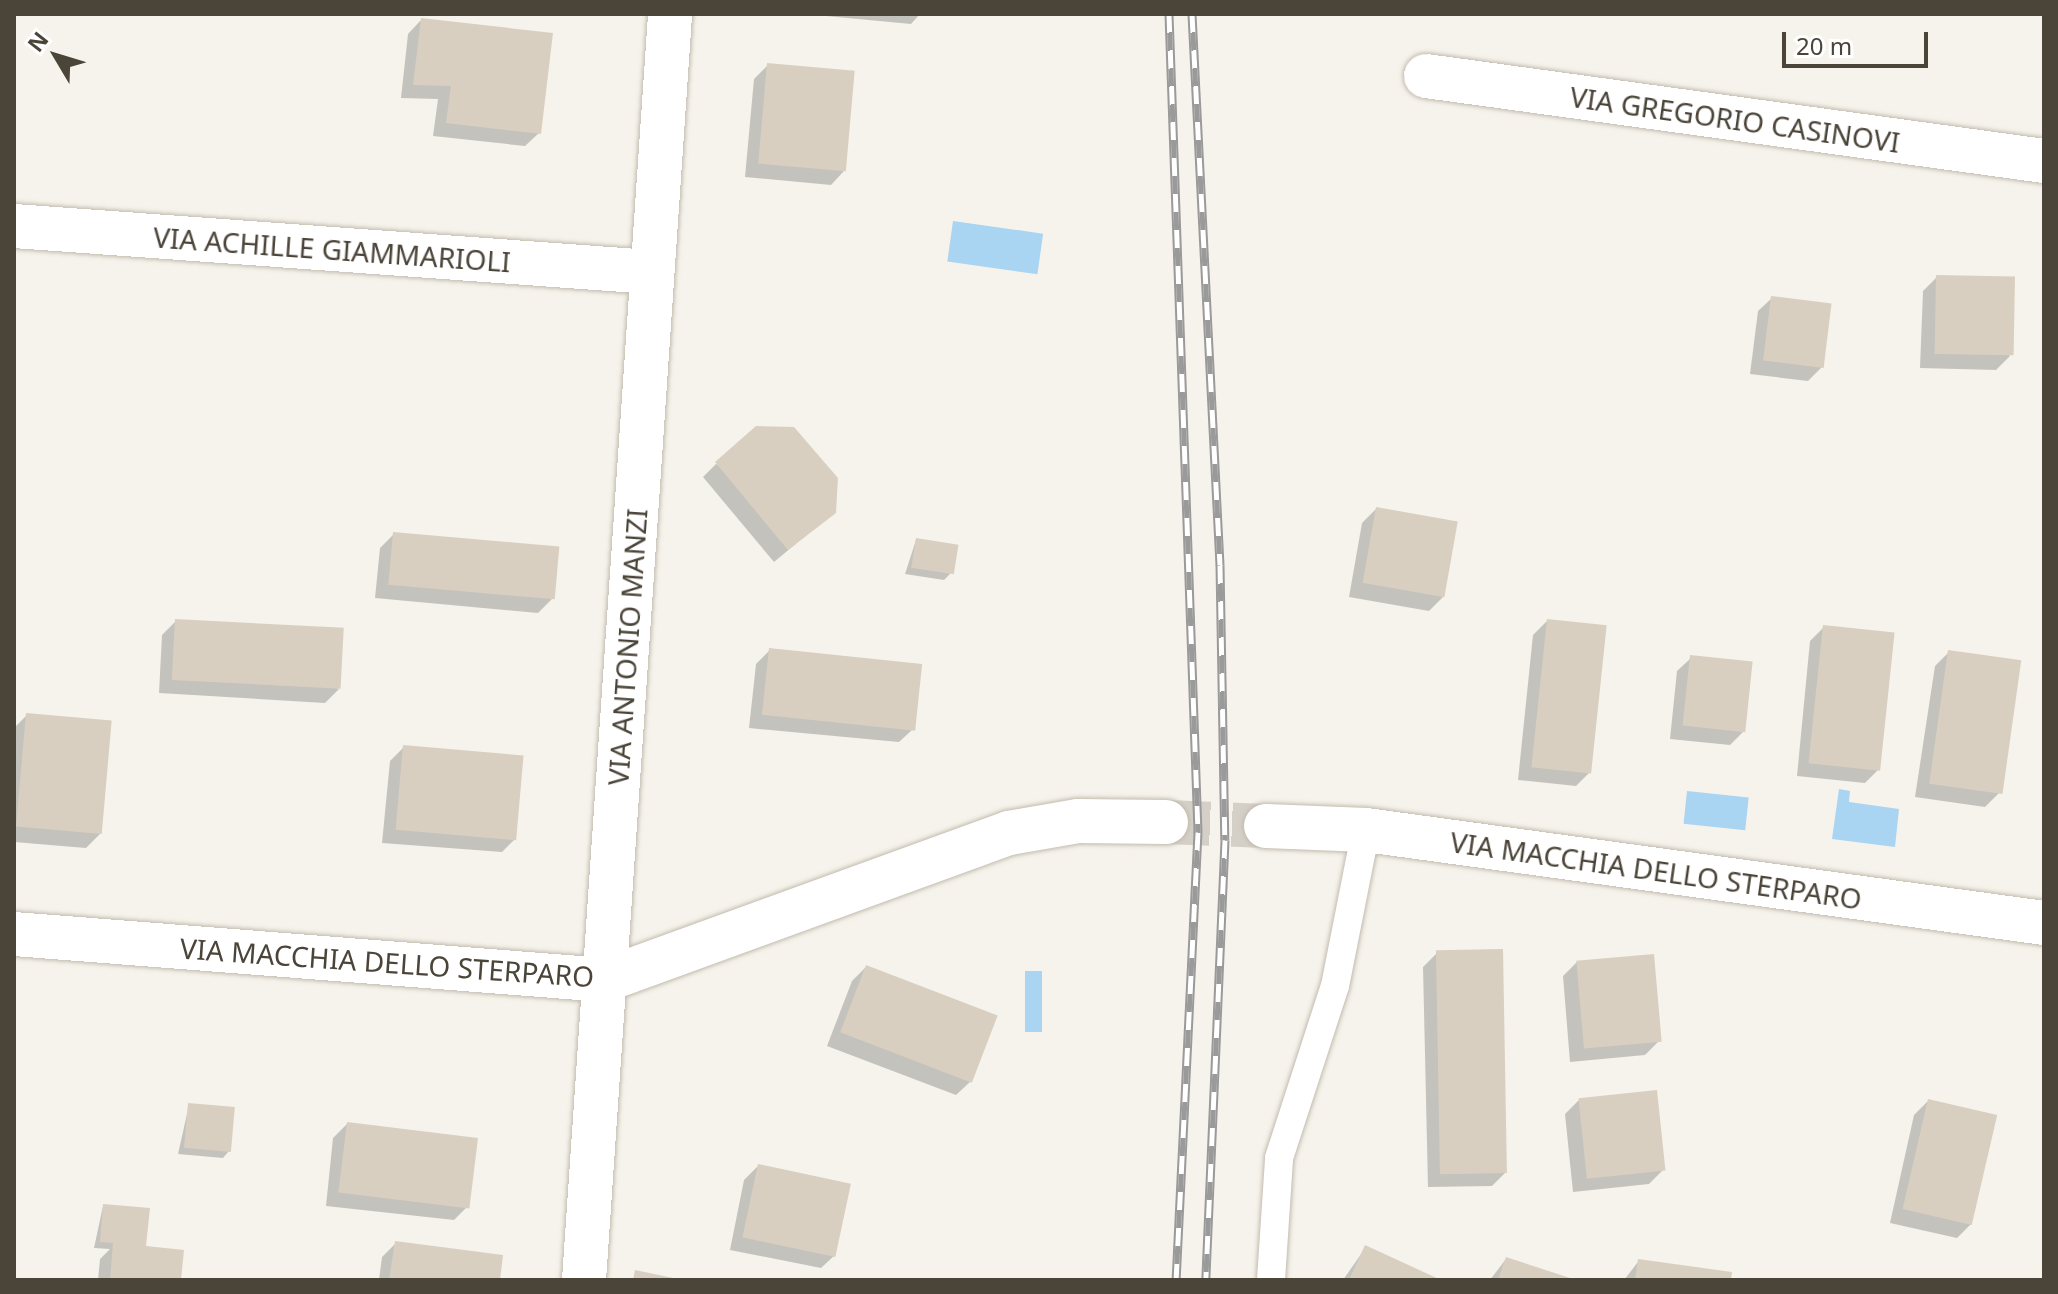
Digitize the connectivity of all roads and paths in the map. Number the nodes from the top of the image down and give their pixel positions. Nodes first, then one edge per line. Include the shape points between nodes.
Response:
1 (670, 14) edge
2 (1426, 76) dead end
3 (2044, 161) edge
4 (14, 226) edge
5 (651, 272) junction
6 (1166, 822) tunnel mouth
7 (1266, 826) tunnel mouth
8 (1366, 830) junction
9 (2044, 923) edge
10 (14, 934) edge
11 (605, 980) junction
12 (584, 1280) edge
13 (1271, 1280) edge

1 - 5 street, VIA ANTONIO MANZI
2 - 3 street, VIA GREGORIO CASINOVI
4 - 5 street, VIA ACHILLE GIAMMARIOLI
5 - 11 street, VIA ANTONIO MANZI
6 - 11 street, VIA MACCHIA DELLO STERPARO via 1078,821 996,837
7 - 8 street, VIA MACCHIA DELLO STERPARO
8 - 9 street, VIA MACCHIA DELLO STERPARO
8 - 13 lane via 1335,986 1279,1158
10 - 11 street, VIA MACCHIA DELLO STERPARO
11 - 12 street, VIA ANTONIO MANZI

